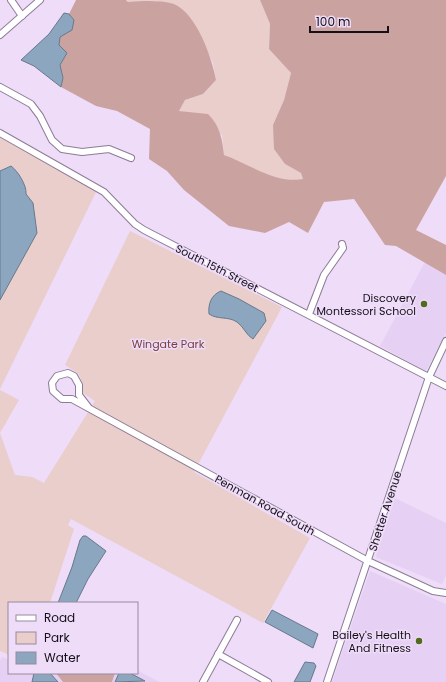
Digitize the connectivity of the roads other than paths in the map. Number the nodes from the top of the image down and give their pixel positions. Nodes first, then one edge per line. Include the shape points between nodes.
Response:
1 (11, 0) edge
2 (40, 0) edge
3 (22, 16) junction
4 (0, 35) edge
5 (0, 87) edge
6 (0, 133) edge
7 (131, 158) dead end
8 (342, 244) dead end
9 (309, 314) junction
10 (446, 341) edge
11 (429, 377) junction
12 (446, 386) edge
13 (78, 391) junction
14 (66, 399) junction
15 (88, 408) junction
16 (368, 561) junction
17 (446, 593) edge
18 (238, 620) dead end
19 (218, 654) junction
20 (203, 682) edge
21 (268, 682) edge
22 (326, 682) edge

1 - 3 street
2 - 3 street
3 - 4 street
5 - 7 street via 30,104 40,116 52,140 62,148 72,152 109,149
6 - 9 street, South 15th Street via 104,192 144,230
8 - 9 street via 343,248 324,275
9 - 11 street, South 15th Street
10 - 11 street, Shetter Avenue
11 - 12 street, South 15th Street
11 - 16 street, Shetter Avenue
13 - 14 street via 72,398
13 - 14 street, Penman Road South via 79,385 74,376 68,373 57,376 52,382 53,392
13 - 15 street, Penman Road South via 80,399
14 - 15 street, Penman Road South via 72,399
15 - 16 street, Penman Road South
16 - 17 street, Penman Road South via 434,591
16 - 22 street, Shetter Avenue
18 - 19 street
19 - 20 street
19 - 21 street

